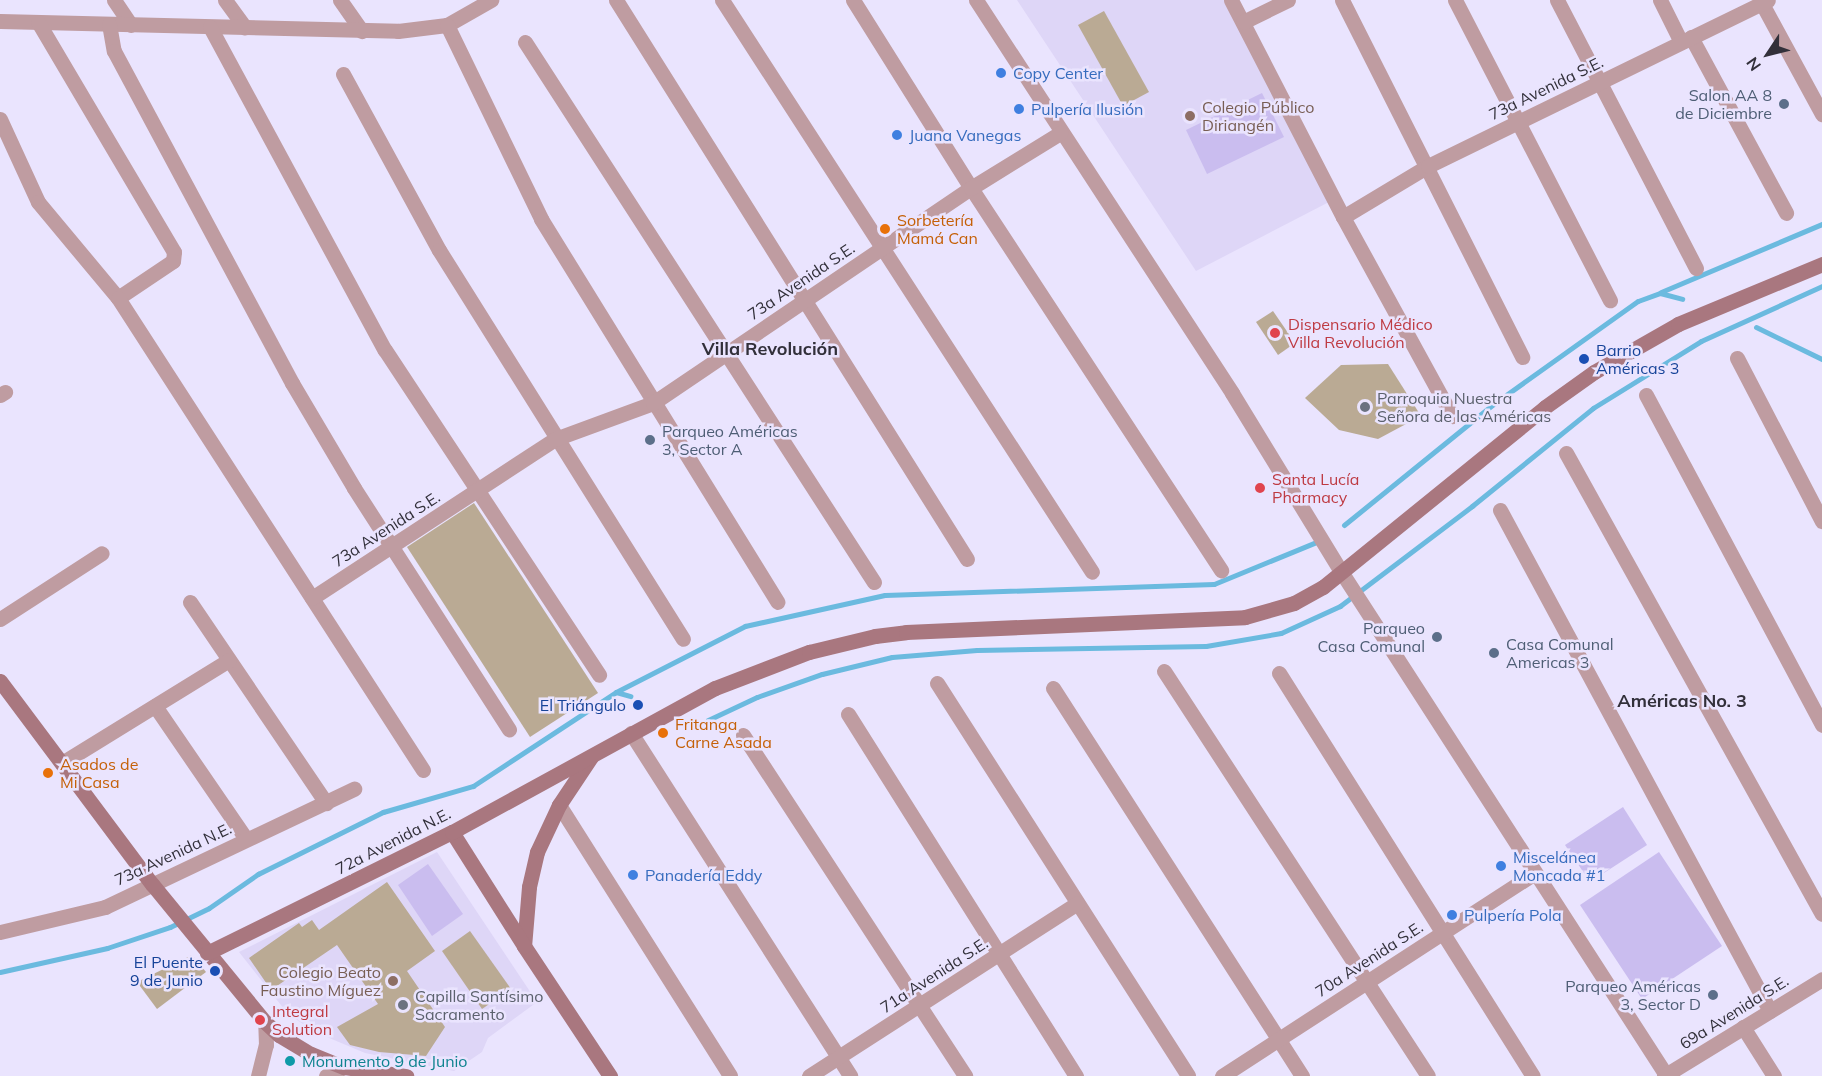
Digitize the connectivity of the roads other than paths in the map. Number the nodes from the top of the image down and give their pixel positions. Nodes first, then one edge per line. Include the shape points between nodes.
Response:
1 (114, 0) edge
2 (225, 0) edge
3 (340, 0) edge
4 (491, 0) edge
5 (616, 0) edge
6 (722, 0) edge
7 (853, 0) edge
8 (976, 0) edge
9 (1231, 0) edge
10 (1288, 0) edge
11 (1342, 0) edge
12 (1455, 0) edge
13 (1557, 0) edge
14 (1660, 0) edge
15 (1764, 1) edge
16 (0, 21) edge
17 (38, 22) junction
18 (1243, 22) junction
19 (109, 24) junction
20 (131, 25) junction
21 (447, 26) junction
22 (210, 27) junction
23 (244, 28) junction
24 (362, 31) junction
25 (1686, 40) junction
26 (525, 42) dead end
27 (343, 74) dead end
28 (1598, 82) junction
29 (1822, 114) edge
30 (0, 119) edge
31 (1518, 121) junction
32 (1060, 133) junction
33 (1428, 166) junction
34 (971, 188) junction
35 (1786, 213) dead end
36 (1343, 217) junction
37 (882, 249) junction
38 (1822, 264) edge
39 (1696, 268) dead end
40 (118, 298) junction
41 (1610, 300) dead end
42 (805, 301) junction
43 (726, 354) junction
44 (1522, 357) dead end
45 (1737, 358) dead end
46 (1646, 395) dead end
47 (653, 403) junction
48 (1452, 416) dead end
49 (555, 439) junction
50 (1566, 453) dead end
51 (478, 490) junction
52 (1500, 510) dead end
53 (1822, 521) edge
54 (391, 546) junction
55 (102, 553) dead end
56 (967, 559) dead end
57 (1221, 570) dead end
58 (1092, 572) dead end
59 (1346, 579) junction
60 (874, 582) dead end
61 (312, 598) junction
62 (190, 602) dead end
63 (778, 602) dead end
64 (0, 619) edge
65 (683, 639) dead end
66 (230, 660) junction
67 (1164, 671) dead end
68 (1279, 673) dead end
69 (599, 675) dead end
70 (0, 681) edge
71 (937, 683) dead end
72 (1053, 688) dead end
73 (154, 706) junction
74 (848, 714) dead end
75 (1822, 724) edge
76 (509, 729) dead end
77 (631, 734) junction
78 (743, 735) dead end
79 (592, 755) junction
80 (62, 763) junction
81 (423, 770) dead end
82 (354, 789) dead end
83 (326, 803) junction
84 (559, 805) junction
85 (452, 832) junction
86 (246, 840) junction
87 (1535, 873) junction
88 (152, 884) junction
89 (1077, 903) junction
90 (1822, 914) edge
91 (2, 927) edge
92 (1443, 933) junction
93 (524, 946) junction
94 (204, 949) junction
95 (999, 954) junction
96 (1822, 979) edge
97 (1367, 982) junction
98 (919, 1006) junction
99 (1770, 1011) junction
100 (265, 1022) junction
101 (1743, 1028) junction
102 (1278, 1039) junction
103 (838, 1057) junction
104 (344, 1067) junction
105 (258, 1076) edge
106 (326, 1076) edge
107 (406, 1076) edge
108 (610, 1076) edge
109 (730, 1076) edge
110 (809, 1076) edge
111 (850, 1076) edge
112 (965, 1076) edge
113 (1076, 1076) edge
114 (1188, 1076) edge
115 (1222, 1076) edge
116 (1302, 1076) edge
117 (1428, 1076) edge
118 (1533, 1076) edge
119 (1665, 1076) edge
120 (1774, 1076) edge

1 - 20 street
2 - 23 street
3 - 24 street
4 - 21 street
5 - 42 street
6 - 37 street
7 - 34 street
8 - 32 street
9 - 18 street
10 - 18 street
11 - 33 street
12 - 31 street
13 - 28 street
14 - 25 street
15 - 25 street, 73a Avenida S.E.
15 - 29 street
16 - 17 street
17 - 19 street
17 - 40 street via 174,252 173,261
18 - 36 street
19 - 20 street
19 - 54 street via 114,51 236,280 292,383
20 - 22 street
21 - 24 street
21 - 47 street via 541,219
22 - 23 street
22 - 51 street via 385,350
23 - 24 street
25 - 28 street, 73a Avenida S.E.
25 - 35 street
26 - 43 street
27 - 49 street via 438,250
28 - 31 street, 73a Avenida S.E.
28 - 39 street
30 - 40 street via 38,202
31 - 33 street, 73a Avenida S.E.
31 - 41 street
32 - 34 street, 73a Avenida S.E.
32 - 59 street via 1232,393
33 - 36 street, 73a Avenida S.E.
33 - 44 street
34 - 37 street, 73a Avenida S.E.
34 - 57 street
36 - 48 street
37 - 42 street, 73a Avenida S.E.
37 - 58 street
38 - 59 street, 72a Avenida N.E. via 1678,324 1594,372 1545,407
40 - 61 street
42 - 43 street, 73a Avenida S.E.
42 - 56 street
43 - 47 street, 73a Avenida S.E.
43 - 60 street
45 - 53 street
46 - 75 street
47 - 49 street, 73a Avenida S.E.
47 - 63 street
49 - 51 street, 73a Avenida S.E.
49 - 65 street
50 - 90 street
51 - 54 street, 73a Avenida S.E.
51 - 69 street
52 - 99 street
54 - 61 street, 73a Avenida S.E.
54 - 76 street
55 - 64 street
59 - 77 street, 72a Avenida N.E. via 1294,603 1245,617 986,627 876,636 809,651 715,688
59 - 87 street
61 - 81 street
62 - 66 street
66 - 73 street
66 - 83 street
67 - 97 street
68 - 92 street
70 - 80 street
71 - 89 street
72 - 102 street
73 - 80 street
73 - 86 street
74 - 95 street
77 - 79 street, 72a Avenida N.E.
77 - 103 street
78 - 98 street
79 - 84 street
79 - 85 street, 72a Avenida N.E.
80 - 88 street
82 - 83 street, 73a Avenida N.E.
83 - 86 street, 73a Avenida N.E.
84 - 93 street via 537,852 529,886
84 - 109 street
85 - 93 street
85 - 94 street, 72a Avenida N.E.
86 - 88 street, 73a Avenida N.E.
87 - 92 street, 70a Avenida S.E.
87 - 119 street
88 - 91 street, 73a Avenida N.E. via 105,907
88 - 94 street
89 - 95 street, 71a Avenida S.E.
89 - 114 street
92 - 97 street, 70a Avenida S.E.
92 - 118 street
93 - 108 street
94 - 100 street
95 - 98 street, 71a Avenida S.E.
95 - 113 street
96 - 99 street, 69a Avenida S.E.
97 - 102 street, 70a Avenida S.E.
97 - 117 street
98 - 103 street, 71a Avenida S.E.
98 - 112 street
99 - 101 street, 69a Avenida S.E.
100 - 104 street via 311,1054
100 - 105 street via 266,1045
101 - 119 street, 69a Avenida S.E.
101 - 120 street
102 - 115 street, 70a Avenida S.E.
102 - 116 street
103 - 110 street, 71a Avenida S.E.
103 - 111 street
104 - 106 street
104 - 107 street

